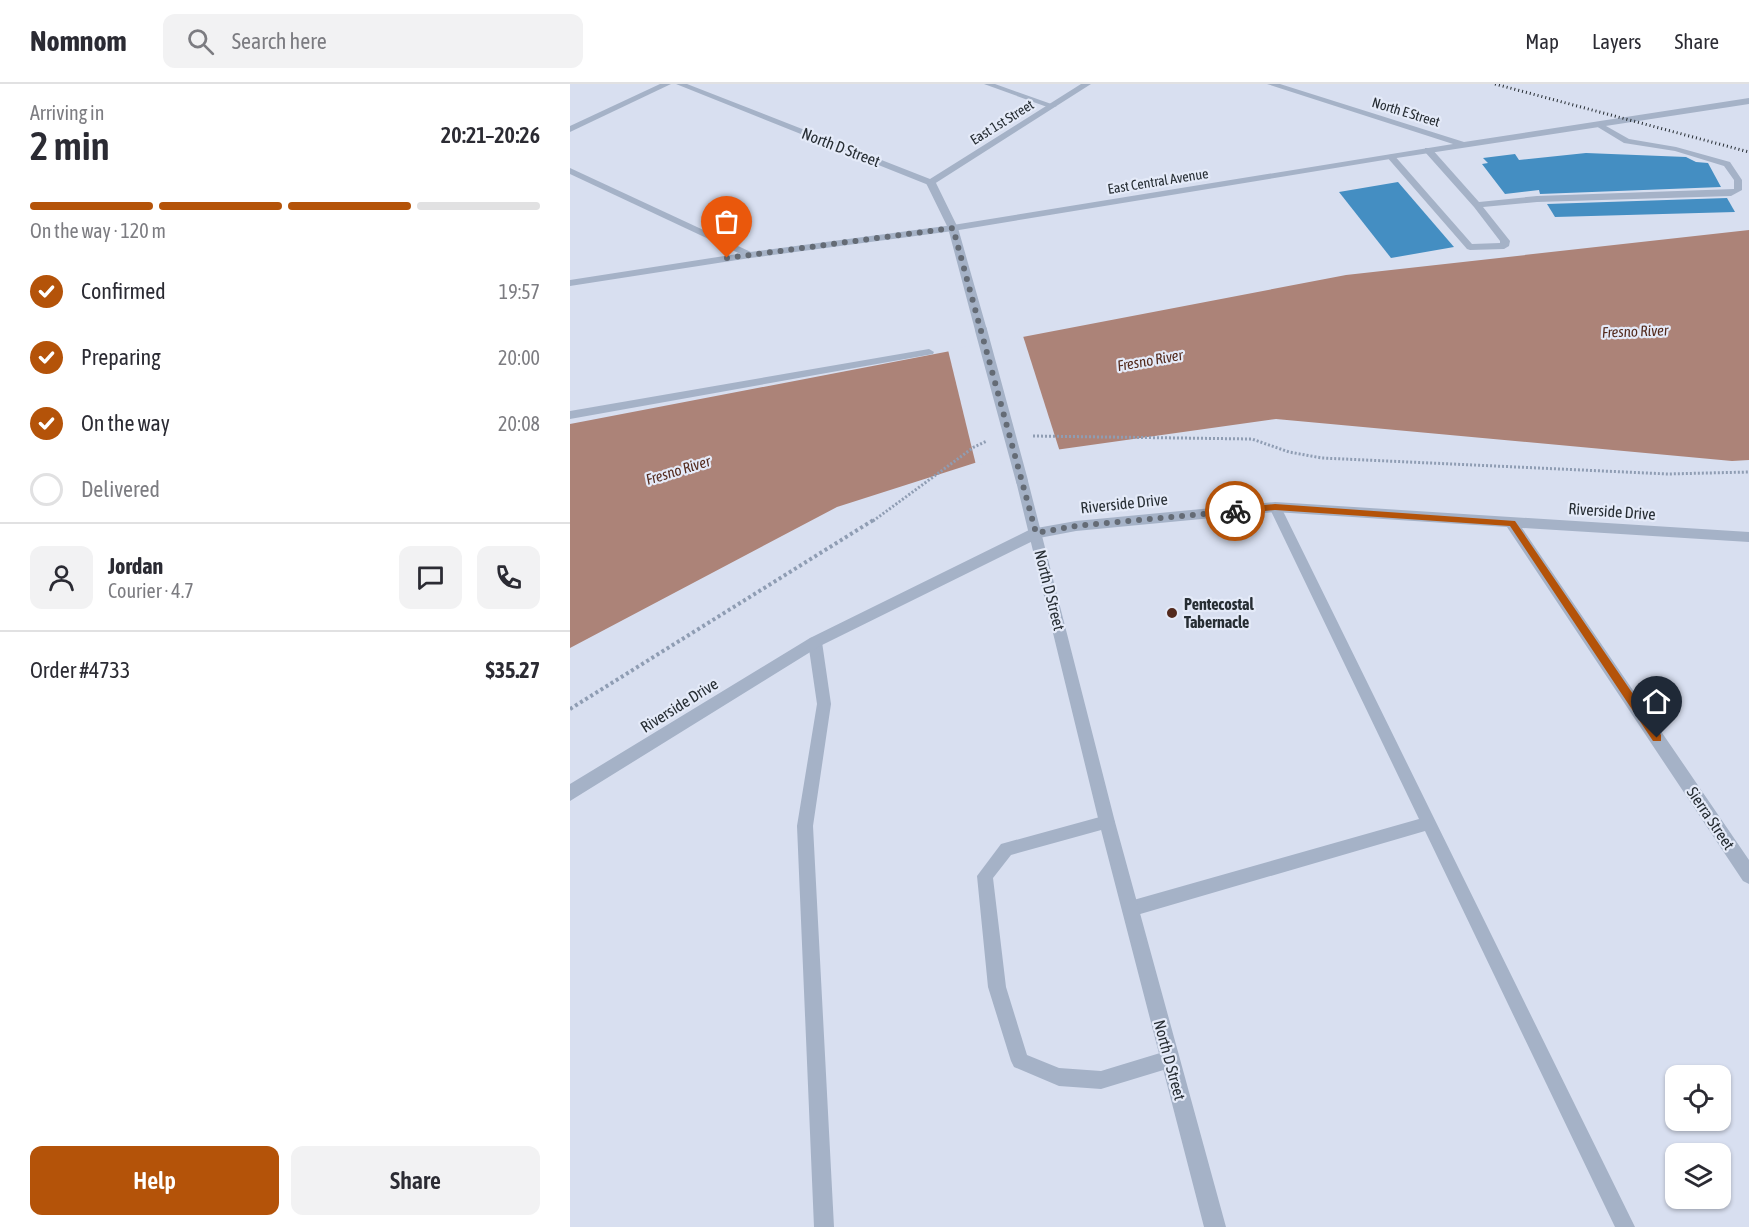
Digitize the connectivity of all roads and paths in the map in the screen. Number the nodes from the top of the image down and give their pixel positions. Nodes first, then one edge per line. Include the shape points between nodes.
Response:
1 (667, 84) edge
2 (680, 84) edge
3 (988, 84) edge
4 (1087, 84) edge
5 (1271, 84) edge
6 (1749, 101) edge
7 (1053, 106) junction
8 (1599, 124) junction
9 (570, 129) edge
10 (1465, 145) junction
11 (1428, 150) junction
12 (1390, 156) junction
13 (570, 171) edge
14 (931, 183) junction
15 (1477, 205) junction
16 (953, 228) junction
17 (750, 255) junction
18 (570, 283) edge
19 (929, 352) dead end
20 (570, 415) edge
21 (1275, 507) junction
22 (1512, 523) junction
23 (1036, 533) junction
24 (1749, 537) edge
25 (815, 642) junction
26 (570, 793) edge
27 (1107, 822) junction
28 (1429, 823) junction
29 (1749, 875) edge
30 (1130, 909) junction
31 (1170, 1059) junction
32 (824, 1227) edge
33 (1215, 1227) edge
34 (1625, 1227) edge

1 - 9 street
2 - 14 street, North D Street
3 - 7 lane
4 - 7 street, East 1st Street
5 - 10 street, North E Street
6 - 8 street, East Central Avenue
7 - 14 street, East 1st Street
8 - 10 street, East Central Avenue
8 - 15 lane via 1627,141 1676,149 1727,164 1738,180 1738,190
10 - 11 street, East Central Avenue
11 - 12 street, East Central Avenue
11 - 15 lane
12 - 15 lane via 1470,248 1504,246 1505,241
12 - 16 street, East Central Avenue
13 - 17 lane
14 - 16 street, North D Street
16 - 17 street, East Central Avenue
16 - 23 street, North D Street, bridge
17 - 18 street, East Central Avenue
19 - 20 lane
21 - 22 street, Riverside Drive
21 - 23 street, Riverside Drive
21 - 28 lane
22 - 24 street, Riverside Drive
22 - 29 street, Sierra Street
23 - 25 street, Riverside Drive
23 - 27 street, North D Street
25 - 26 street, Riverside Drive
25 - 32 lane via 824,704 805,826
27 - 30 street, North D Street
27 - 31 lane via 1006,849 985,876 997,987 1020,1061 1059,1077 1101,1080
28 - 30 lane
28 - 34 lane
30 - 31 street, North D Street
31 - 33 street, North D Street

